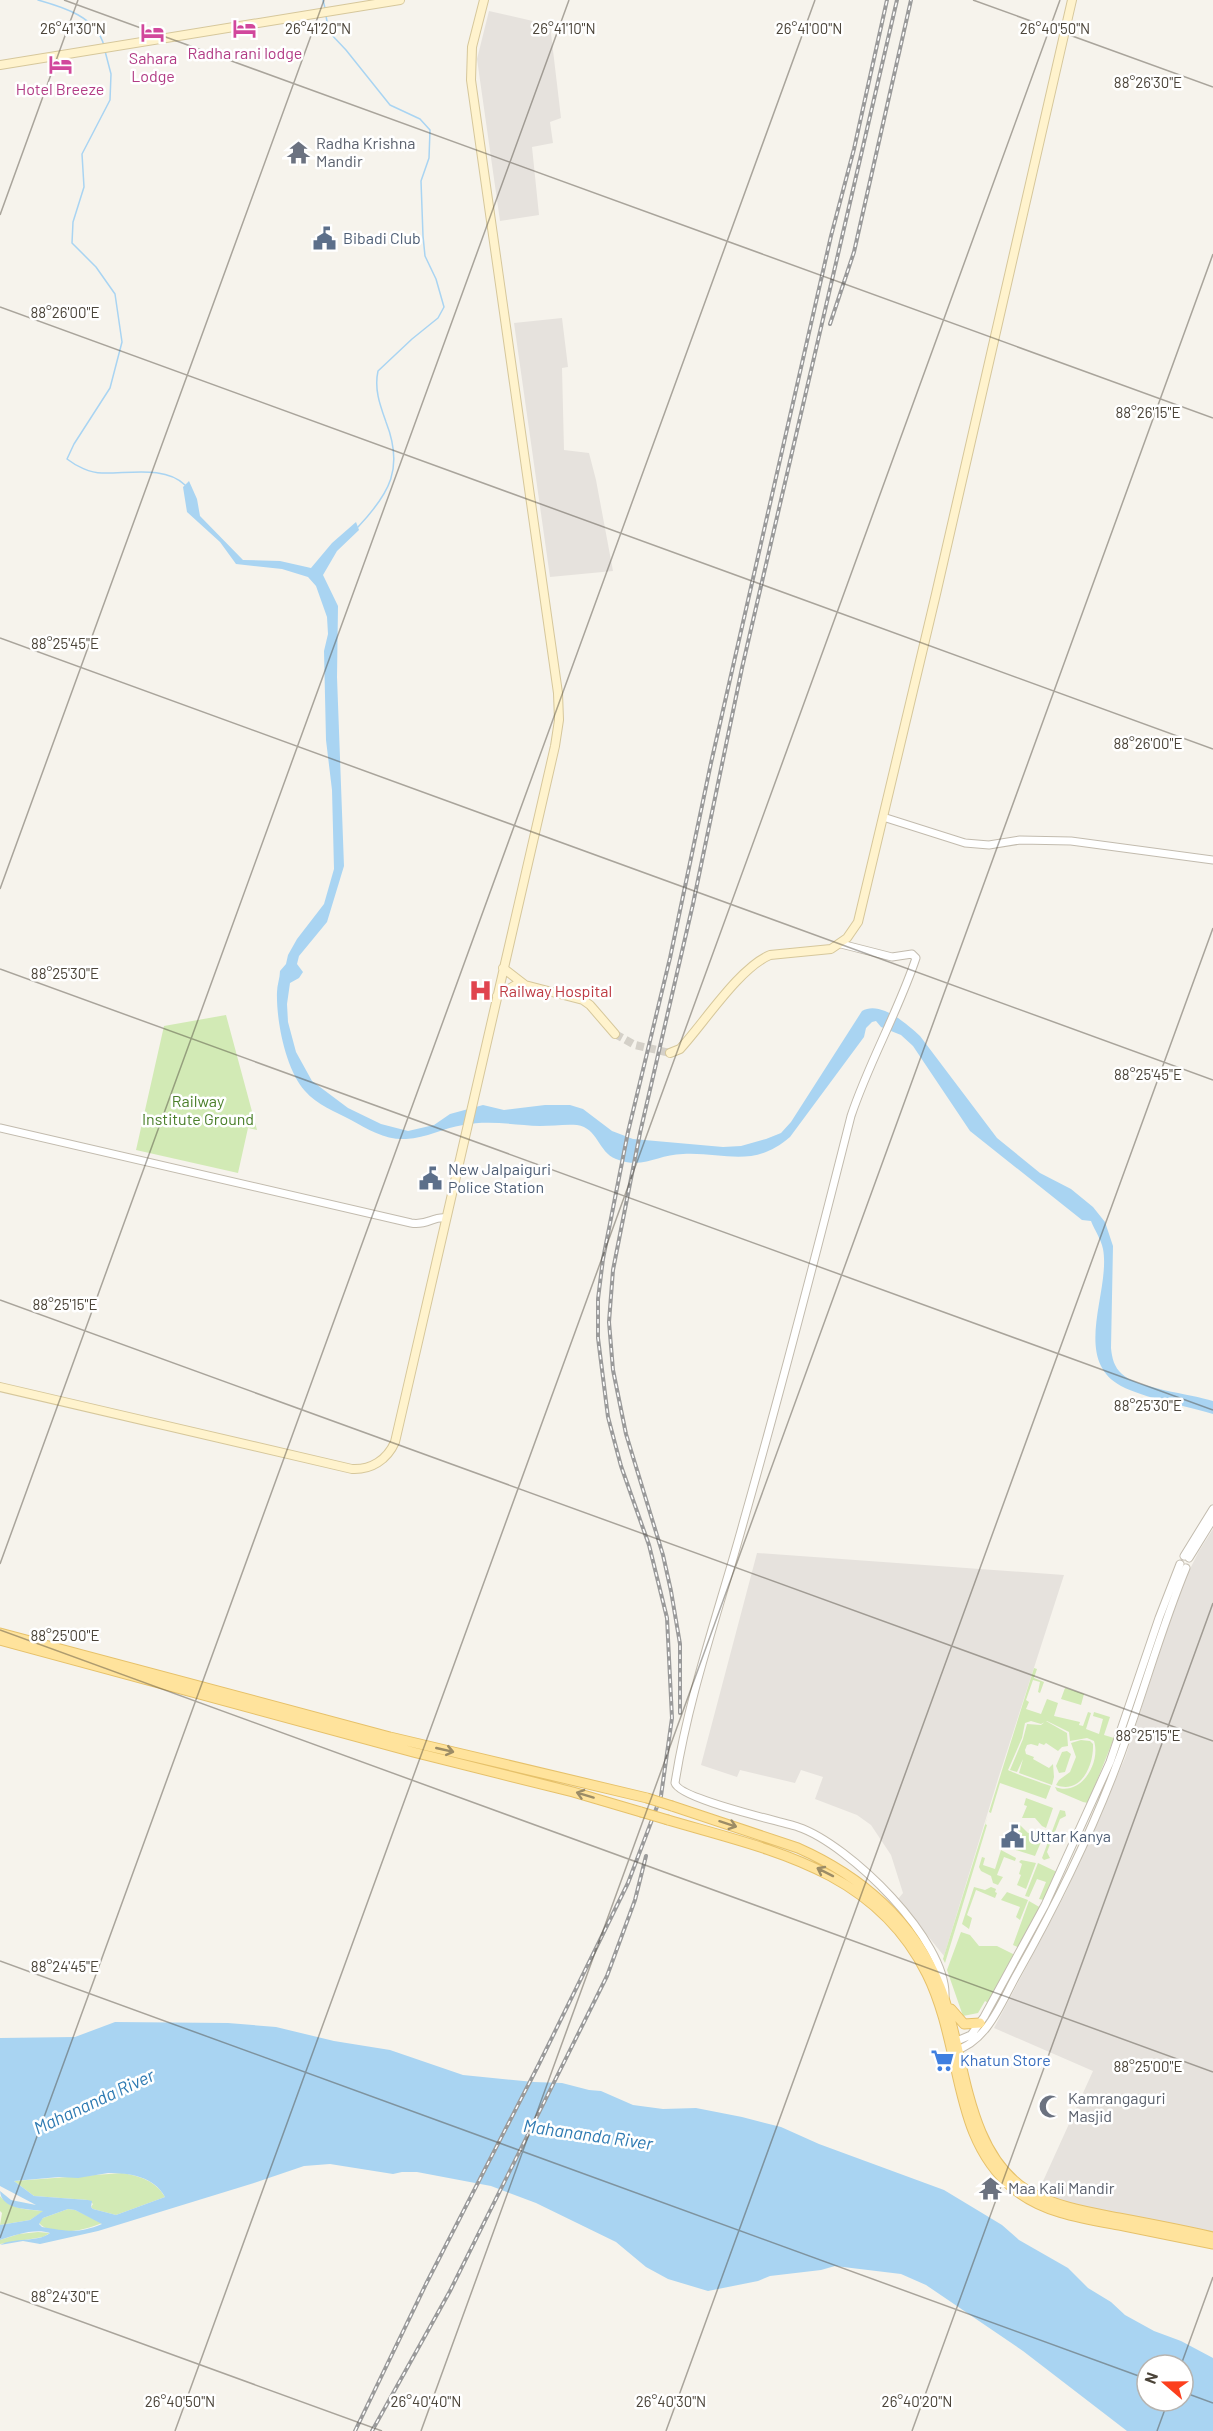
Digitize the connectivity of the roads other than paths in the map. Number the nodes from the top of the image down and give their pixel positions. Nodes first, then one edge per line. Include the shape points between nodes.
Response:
1 (400, 0) edge
2 (1072, 0) edge
3 (482, 3) edge
4 (0, 64) edge
5 (883, 817) junction
6 (1213, 860) edge
7 (841, 944) junction
8 (503, 968) junction
9 (519, 983) junction
10 (497, 996) junction
11 (615, 1034) tunnel mouth
12 (673, 1052) dead end
13 (0, 1128) edge
14 (446, 1218) junction
15 (0, 1387) edge
16 (1213, 1509) edge
17 (1213, 1519) edge
18 (1186, 1557) junction
19 (0, 1628) edge
20 (0, 1633) edge
21 (0, 1640) edge
22 (84, 1655) junction
23 (945, 2000) junction
24 (990, 2015) junction
25 (980, 2023) junction
26 (954, 2047) junction
27 (1213, 2237) edge
28 (1213, 2244) edge

1 - 4 main road
2 - 5 main road
3 - 8 main road via 471,55 471,80 560,711
5 - 6 street via 965,843 989,846 1020,840 1071,842
5 - 7 main road via 860,915
7 - 12 main road via 831,950 762,958
7 - 23 street via 892,957 916,956 851,1116 783,1383 698,1672 675,1784 679,1790 718,1804 807,1830 856,1862 922,1935 942,1973
8 - 9 main road
8 - 10 main road
9 - 10 main road
9 - 11 main road via 583,1000
10 - 14 main road
13 - 14 street via 411,1224
14 - 15 main road via 395,1442 373,1466 346,1468
16 - 18 street
17 - 18 street
18 - 24 street via 1180,1560 1183,1566 1129,1733 1048,1917
19 - 22 main road via 55,1642
20 - 22 main road
26 -> 21 main road, bridge via 921,1963 899,1932 862,1895 798,1859 573,1792
22 -> 23 main road, bridge via 390,1737 647,1798 798,1848 852,1877 885,1904 924,1953
23 - 25 main road via 961,2022
23 - 26 main road
24 - 25 street
24 - 26 street via 973,2043
25 - 26 street
26 - 27 main road via 996,2151 1014,2180 1026,2189 1061,2205
26 - 28 main road via 967,2115 978,2145 998,2174 1034,2206 1065,2219 1120,2225

